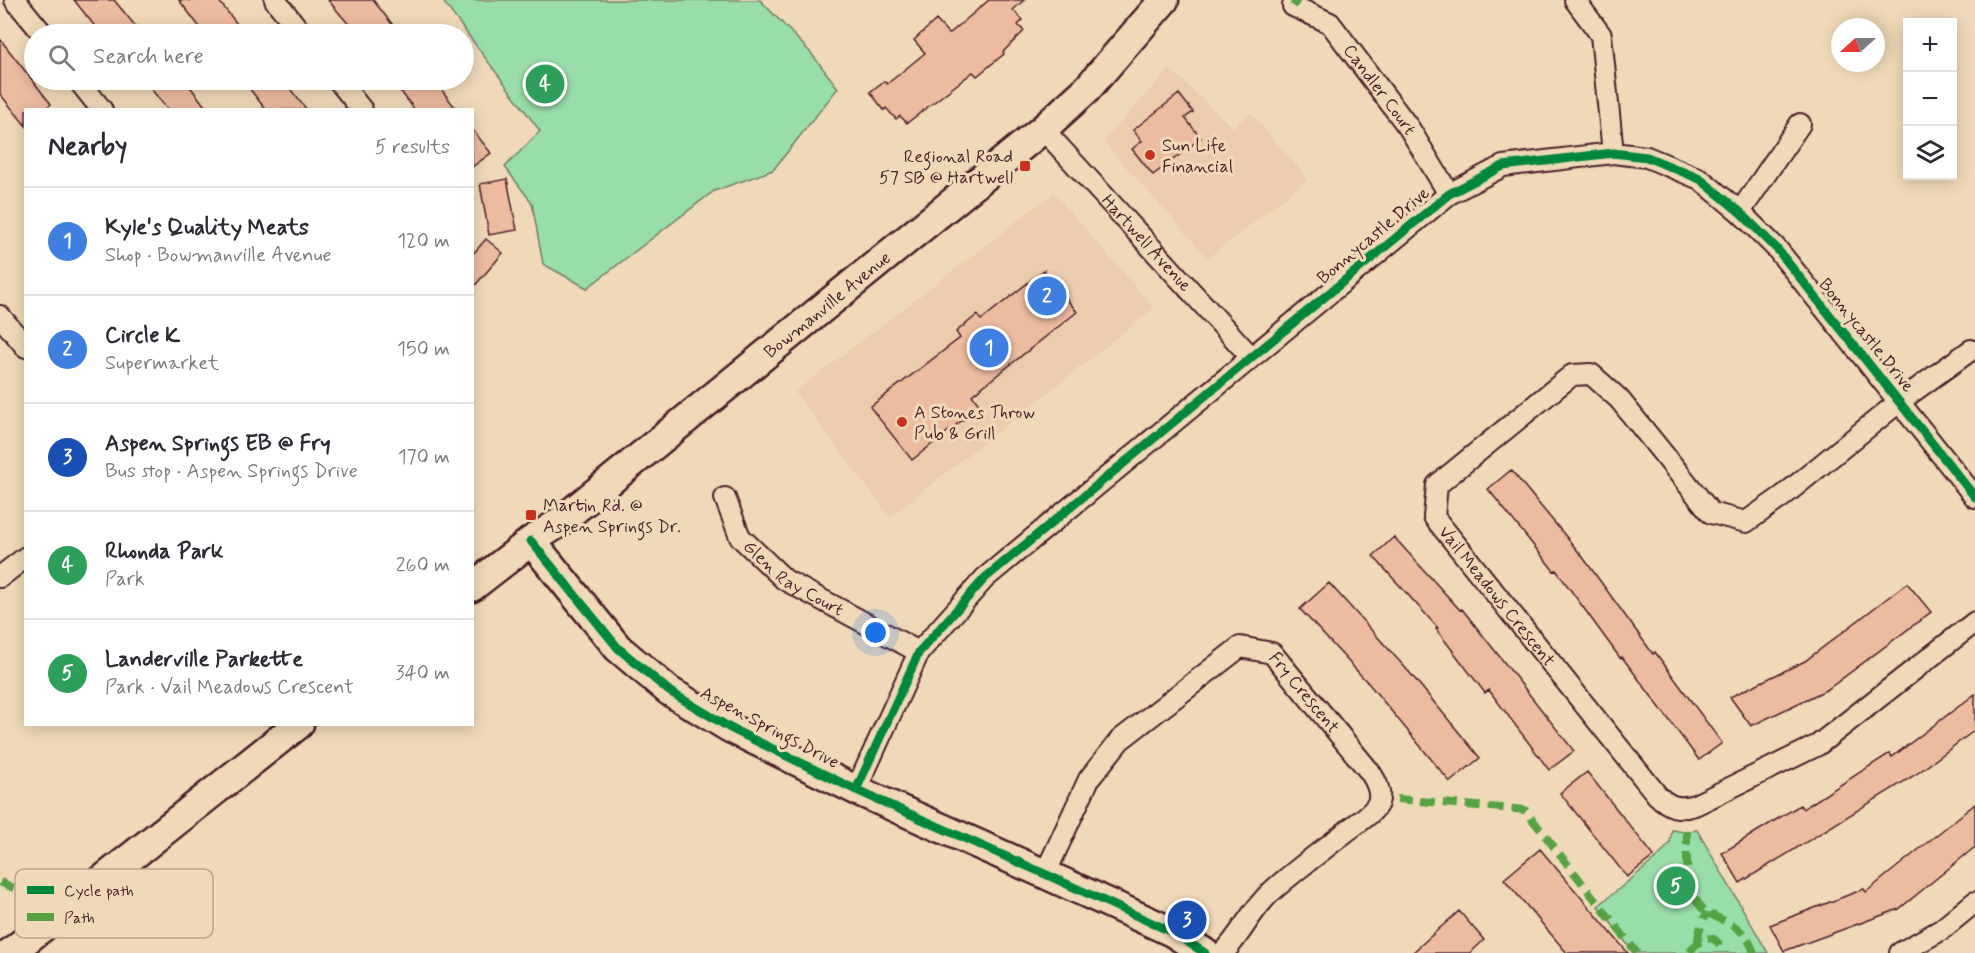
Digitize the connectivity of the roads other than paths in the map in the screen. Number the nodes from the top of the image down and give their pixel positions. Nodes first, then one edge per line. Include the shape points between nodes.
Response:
1 (15, 0) edge
2 (275, 0) edge
3 (1164, 0) edge
4 (1575, 0) edge
5 (1293, 6) dead end
6 (35, 24) edge
7 (294, 24) edge
8 (86, 90) edge
9 (346, 90) edge
10 (100, 108) edge
11 (360, 108) edge
12 (1800, 124) dead end
13 (1043, 129) junction
14 (1612, 153) junction
15 (1449, 194) junction
16 (1740, 212) junction
17 (0, 316) edge
18 (24, 345) edge
19 (1971, 350) dead end
20 (1251, 357) junction
21 (1900, 401) junction
22 (1975, 497) edge
23 (725, 498) dead end
24 (531, 541) junction
25 (24, 559) edge
26 (0, 577) edge
27 (474, 585) edge
28 (1975, 622) edge
29 (918, 652) junction
30 (296, 726) edge
31 (856, 790) junction
32 (117, 869) edge
33 (1045, 874) junction
34 (1975, 902) edge
35 (30, 938) edge
36 (10, 953) edge
37 (1205, 953) edge
38 (1222, 953) edge
39 (1899, 953) edge

1 - 6 street
2 - 7 street
3 - 13 main road, Bowmanville Avenue via 1087,88
4 - 14 street via 1602,35
5 - 15 street, Candler Court via 1330,23 1409,128
8 - 10 street
9 - 11 street
12 - 16 street
13 - 20 street, Hartwell Avenue
13 - 24 main road, Bowmanville Avenue via 557,524
14 - 15 street, Bonnycastle Drive via 1503,166
14 - 16 street, Bonnycastle Drive via 1647,157 1700,179
15 - 20 street, Bonnycastle Drive
16 - 21 street, Bonnycastle Drive via 1777,249
17 - 18 street
19 - 21 street
20 - 29 street, Bonnycastle Drive via 985,578
21 - 22 street, Bonnycastle Drive
21 - 28 street, Vail Meadows Crescent via 1746,522 1711,513 1619,399 1591,374 1572,375 1437,484 1434,517 1657,795 1674,808 1695,805 1818,745
23 - 29 street, Glen Ray Court via 740,537 785,580
24 - 27 main road, Bowmanville Avenue
24 - 31 main road, Aspen Springs Drive via 618,648 669,691 730,728
25 - 26 street
29 - 31 street, Bonnycastle Drive
30 - 32 main road
31 - 33 main road, Aspen Springs Drive
33 - 37 main road, Aspen Springs Drive via 1172,932
33 - 38 street, Fry Crescent via 1089,779 1120,740 1240,647 1272,653 1370,772 1376,782 1378,802 1257,905 1237,939
34 - 39 street via 1941,930
35 - 36 main road

